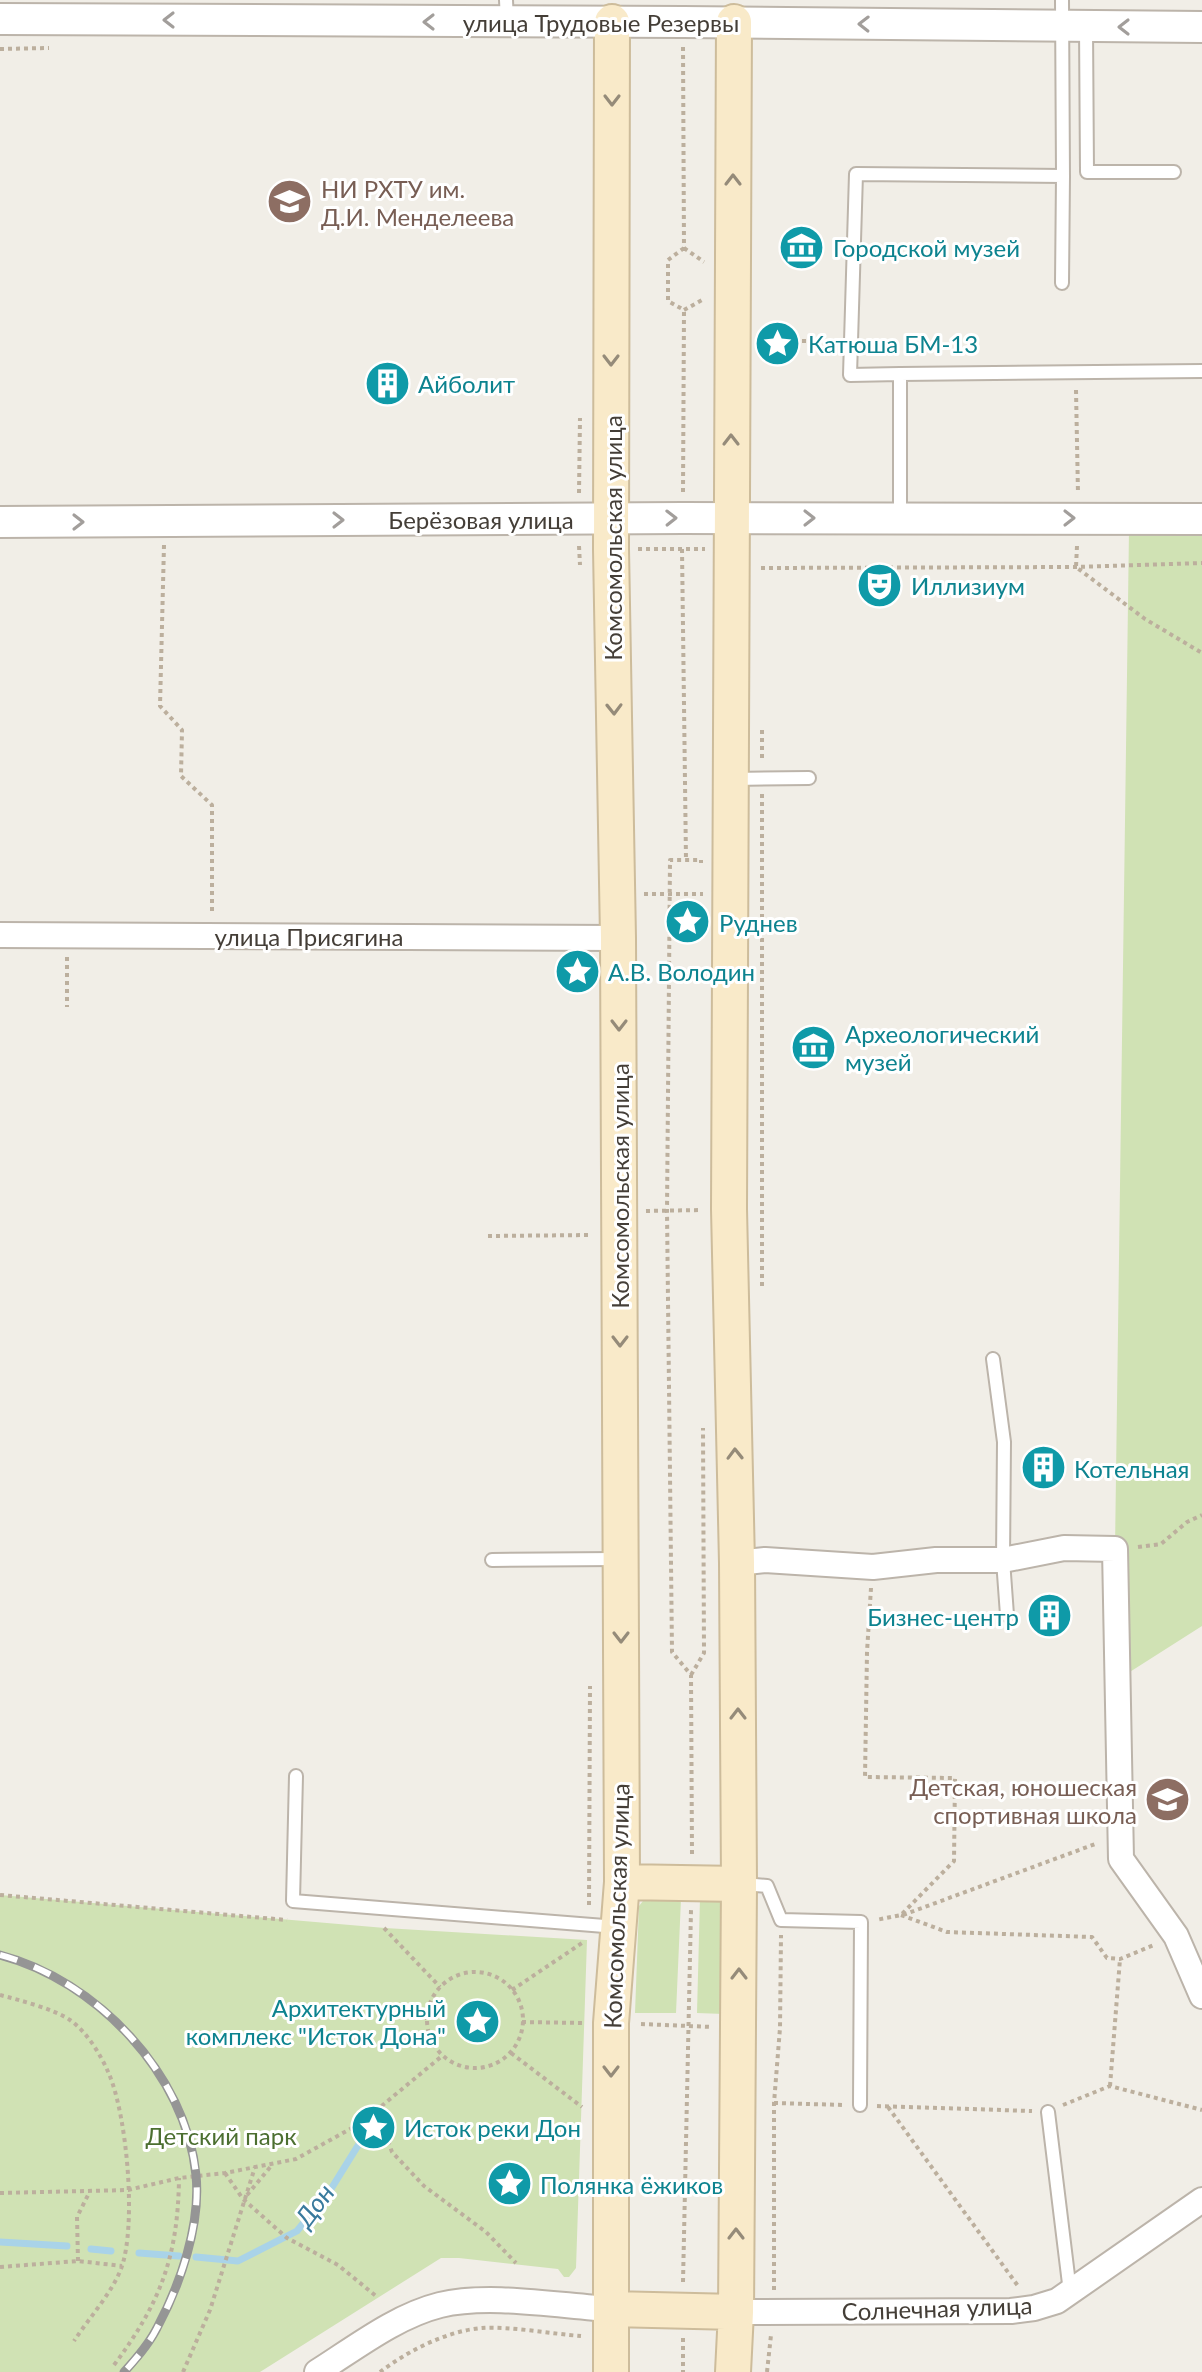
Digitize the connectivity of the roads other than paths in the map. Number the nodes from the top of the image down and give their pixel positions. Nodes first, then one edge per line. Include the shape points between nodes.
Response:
1 (507, 11) edge
2 (612, 11) edge
3 (734, 11) edge
4 (1070, 18) edge
5 (0, 19) edge
6 (1202, 27) edge
7 (1174, 172) dead end
8 (1063, 176) junction
9 (1062, 283) dead end
10 (1202, 371) edge
11 (900, 374) junction
12 (900, 518) junction
13 (1202, 519) edge
14 (0, 522) edge
15 (600, 529) junction
16 (730, 533) junction
17 (809, 778) dead end
18 (730, 779) junction
19 (0, 935) edge
20 (618, 938) junction
21 (993, 1359) dead end
22 (621, 1559) junction
23 (492, 1560) dead end
24 (1003, 1560) junction
25 (737, 1563) junction
26 (1007, 1615) dead end
27 (296, 1776) dead end
28 (622, 1882) junction
29 (739, 1884) junction
30 (603, 1926) junction
31 (1202, 1996) edge
32 (860, 2105) road end
33 (1048, 2112) road end
34 (1202, 2200) edge
35 (1070, 2292) junction
36 (597, 2308) junction
37 (736, 2312) junction
38 (317, 2372) edge
39 (611, 2372) edge
40 (733, 2372) edge

1 - 2 street, улица Трудовые Резервы
1 -> 5 street, улица Трудовые Резервы
2 - 3 street, улица Трудовые Резервы via 683,22
2 -> 15 main road, Комсомольская улица
4 -> 3 street, улица Трудовые Резервы
16 -> 3 main road
6 -> 4 street, улица Трудовые Резервы
4 - 7 lane via 1087,172
4 - 8 lane
8 - 9 lane
8 - 11 lane via 856,174 850,375
10 - 11 lane
11 - 12 lane
12 -> 13 street, Берёзовая улица
16 -> 12 street, Берёзовая улица
14 -> 15 street, Берёзовая улица
15 -> 16 street, Берёзовая улица via 683,518
15 -> 20 main road, Комсомольская улица
16 - 18 main road
17 - 18 lane
25 -> 18 main road via 729,1209
19 - 20 street, улица Присягина
20 -> 22 main road, Комсомольская улица
21 - 24 lane via 1004,1442
22 - 23 lane
22 -> 28 main road, Комсомольская улица
24 - 25 street via 873,1567
24 - 26 lane
24 - 31 street via 1064,1548 1115,1549 1121,1859 1176,1936
29 -> 25 main road
27 - 30 lane via 293,1901
28 - 29 main road
28 - 30 main road, Комсомольская улица
29 - 32 lane via 767,1886 781,1920 861,1922
37 -> 29 main road
30 -> 36 main road, Комсомольская улица
33 - 35 lane
34 - 35 street, Солнечная улица
35 - 37 street, Солнечная улица via 1057,2301 1011,2311
36 - 37 main road
36 - 38 street via 486,2300 440,2305 408,2317
36 - 39 main road, Комсомольская улица
37 - 40 main road

